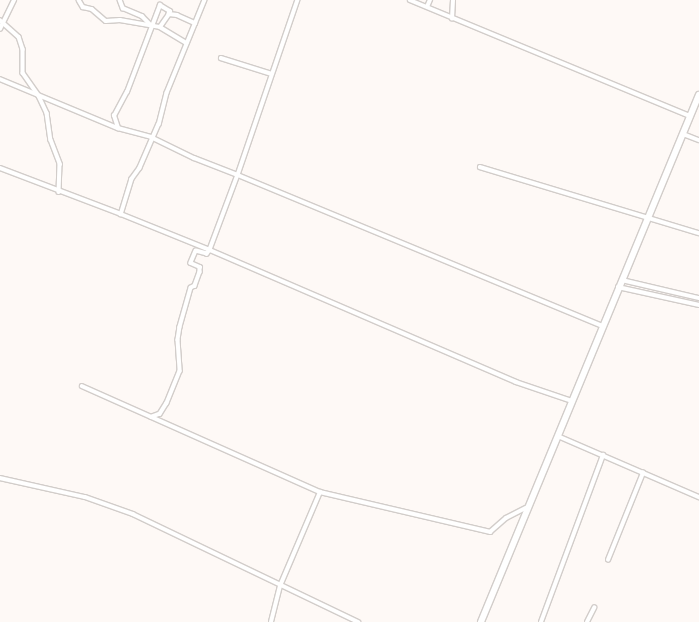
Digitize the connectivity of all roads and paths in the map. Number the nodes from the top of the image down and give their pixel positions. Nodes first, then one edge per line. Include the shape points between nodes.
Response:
1 (14, 0) edge
2 (79, 0) edge
3 (120, 0) edge
4 (205, 0) edge
5 (298, 0) edge
6 (410, 0) edge
7 (430, 0) edge
8 (454, 0) edge
9 (427, 7) junction
10 (169, 14) junction
11 (452, 19) junction
12 (1, 21) edge
13 (195, 23) junction
14 (151, 25) junction
15 (160, 27) junction
16 (0, 29) edge
17 (187, 43) junction
18 (221, 58) dead end
19 (272, 74) junction
20 (0, 79) edge
21 (699, 95) edge
22 (39, 96) junction
23 (690, 116) junction
24 (118, 128) junction
25 (683, 134) junction
26 (151, 137) junction
27 (699, 140) edge
28 (480, 167) dead end
29 (0, 168) edge
30 (238, 175) junction
31 (59, 192) junction
32 (120, 214) junction
33 (646, 218) junction
34 (699, 233) edge
35 (210, 250) junction
36 (621, 280) junction
37 (618, 287) junction
38 (699, 298) edge
39 (699, 305) edge
40 (602, 326) junction
41 (82, 386) dead end
42 (572, 401) junction
43 (152, 417) junction
44 (558, 436) junction
45 (603, 455) junction
46 (643, 473) junction
47 (0, 478) edge
48 (320, 492) junction
49 (699, 497) edge
50 (526, 508) junction
51 (608, 560) dead end
52 (280, 586) junction
53 (594, 608) dead end
54 (355, 621) edge
55 (271, 622) edge
56 (481, 622) edge
57 (541, 622) edge
58 (587, 622) edge

1 - 12 street
2 - 14 street via 83,7 92,9 106,21 120,20
3 - 14 street via 123,8 142,16
4 - 13 street
5 - 19 street
6 - 9 street
7 - 9 street
8 - 11 street
9 - 11 street
10 - 13 street
10 - 14 street via 170,11 160,6
10 - 15 street
11 - 23 street
12 - 16 street
12 - 22 street via 19,36 23,49 23,73
13 - 17 street
14 - 15 street
14 - 24 street via 127,92 114,116
15 - 17 street
17 - 26 street via 167,93 159,124
18 - 19 street
19 - 30 street
20 - 22 street
21 - 23 street
22 - 24 street
22 - 31 street via 60,164
23 - 25 street
24 - 26 street
25 - 27 street
25 - 33 street
26 - 30 street via 194,158
26 - 32 street
28 - 33 street
29 - 31 street
30 - 35 street
30 - 40 street
31 - 32 street
32 - 35 street
33 - 34 street
33 - 36 street
35 - 42 street via 516,382
35 - 43 street via 207,254 196,251 191,263 200,267 200,272 195,286 191,288 180,328 180,370 167,403 160,414
36 - 37 street
36 - 38 street
37 - 39 street
37 - 40 street
40 - 42 street
41 - 43 street
42 - 44 street
43 - 48 street
44 - 45 street
44 - 50 street
45 - 46 street
45 - 57 street
46 - 49 street
46 - 51 street
47 - 52 street via 85,497 132,514
48 - 50 street via 490,532 506,518
48 - 52 street
50 - 56 street
52 - 54 street
52 - 55 street
53 - 58 street

